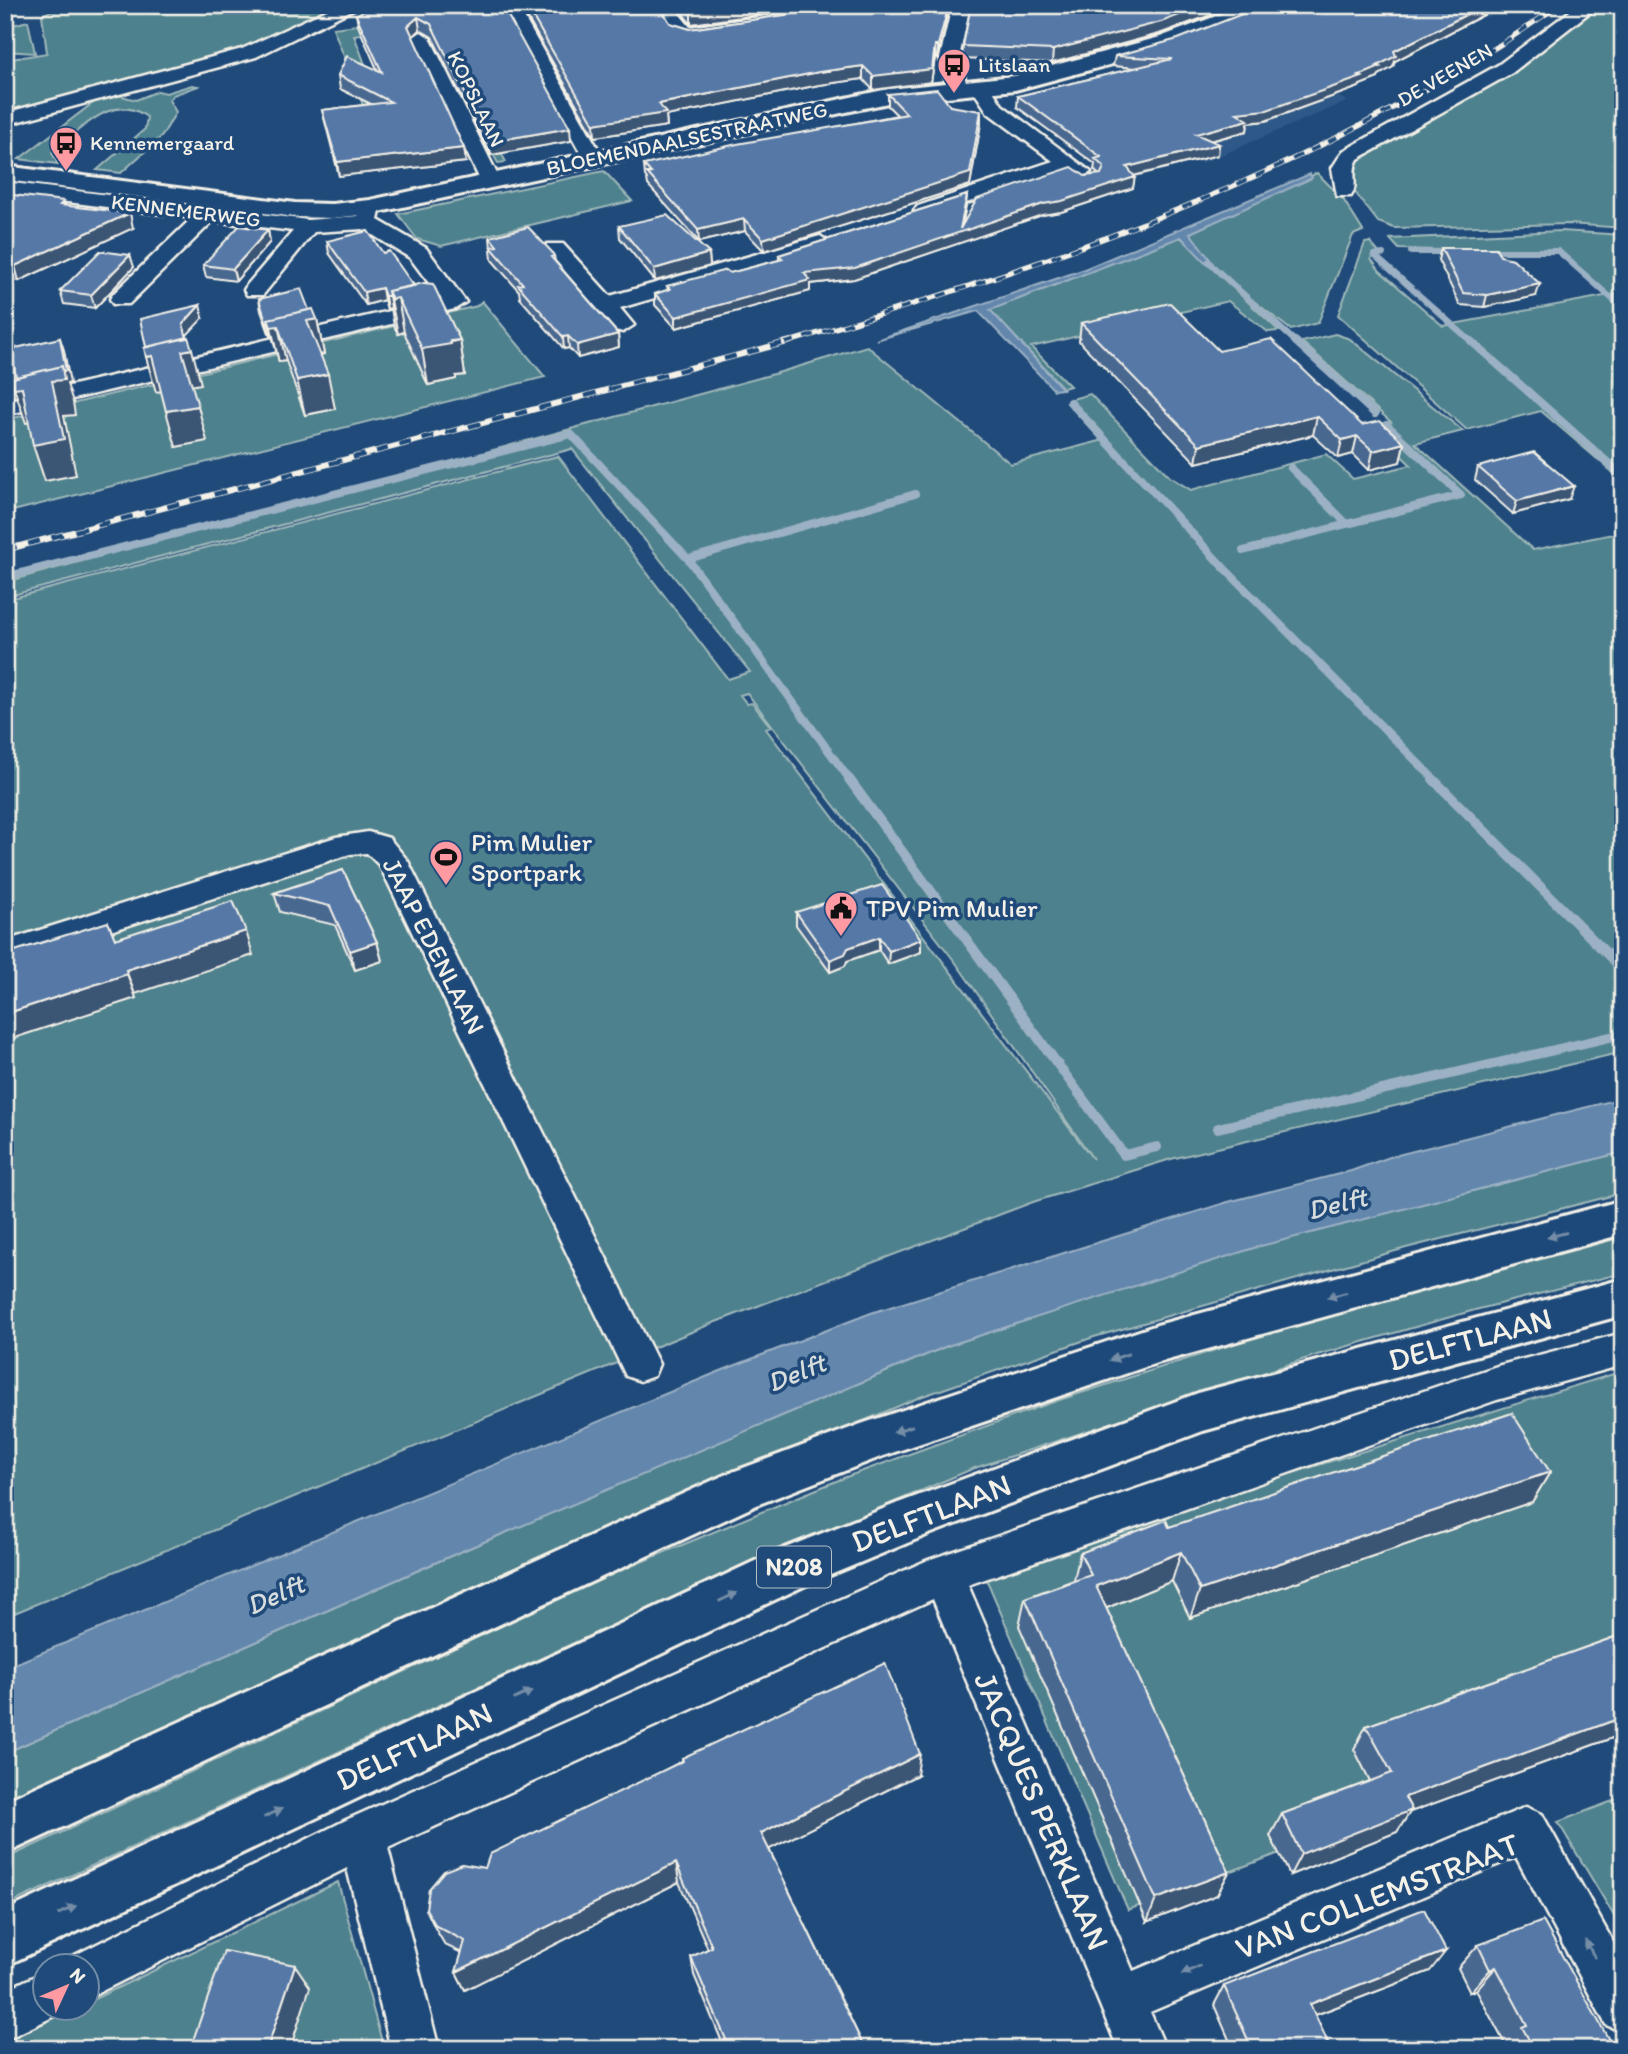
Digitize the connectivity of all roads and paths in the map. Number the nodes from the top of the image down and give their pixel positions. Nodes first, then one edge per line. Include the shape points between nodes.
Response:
1 (353, 5) edge
2 (508, 5) edge
3 (663, 5) edge
4 (792, 5) edge
5 (961, 5) edge
6 (1266, 5) edge
7 (1590, 5) edge
8 (421, 38) edge
9 (969, 88) junction
10 (5, 119) edge
11 (594, 159) junction
12 (1069, 163) junction
13 (5, 173) edge
14 (491, 180) junction
15 (1091, 180) edge
16 (5, 188) edge
17 (1344, 192) dead end
18 (332, 211) joint
19 (208, 214) junction
20 (369, 214) junction
21 (900, 217) edge
22 (308, 226) junction
23 (836, 238) edge
24 (555, 249) dead end
25 (255, 290) dead end
26 (121, 299) dead end
27 (604, 305) junction
28 (623, 325) dead end
29 (5, 408) edge
30 (5, 953) edge
31 (1623, 1217) edge
32 (1623, 1297) edge
33 (1623, 1349) edge
34 (640, 1364) dead end
35 (943, 1574) junction
36 (5, 1828) edge
37 (362, 1836) junction
38 (5, 1939) edge
39 (102, 1967) edge
40 (1122, 2000) junction
41 (32, 2002) edge
42 (1623, 2008) edge
43 (5, 2016) edge
44 (415, 2049) edge
45 (1142, 2049) edge

1 - 10 street via 249,53
2 - 11 street
3 - 4 street via 680,31 690,33 792,18 799,15
5 - 9 street via 947,54 948,72
6 - 9 main road, BLOEMENDAALSESTRAATWEG via 1168,42 1015,83
7 - 17 street, DE VEENEN via 1505,69 1350,155 1342,168
8 - 14 street, KOPSLAAN
9 - 11 main road, BLOEMENDAALSESTRAATWEG via 888,96
9 - 12 street
11 - 14 main road, BLOEMENDAALSESTRAATWEG
12 - 15 street
12 - 21 street
13 - 18 main road, KENNEMERWEG via 229,203
14 - 20 main road, BLOEMENDAALSESTRAATWEG
16 - 19 street, KENNEMERWEG
18 - 20 main road, BLOEMENDAALSESTRAATWEG
19 - 22 street, KENNEMERWEG
19 - 26 street
20 - 22 street, KENNEMERWEG
20 - 29 street via 418,253 455,302
22 - 25 street
23 - 27 street
24 - 27 street
27 - 28 street
30 - 34 street, JAAP EDENLAAN via 346,844 378,844 393,861 467,1007
31 -> 36 main road via 1157,1344 743,1489
38 -> 32 main road, DELFTLAAN / N208 via 787,1570 915,1518 1201,1412
33 - 35 street, DELFTLAAN via 1497,1383
35 - 37 street, DELFTLAAN
35 - 40 street, JACQUES PERKLAAN
37 - 39 street, DELFTLAAN
37 - 44 street
42 -> 40 street, VAN COLLEMSTRAAT via 1526,1830
40 - 45 street, JACQUES PERKLAAN
41 - 43 street

